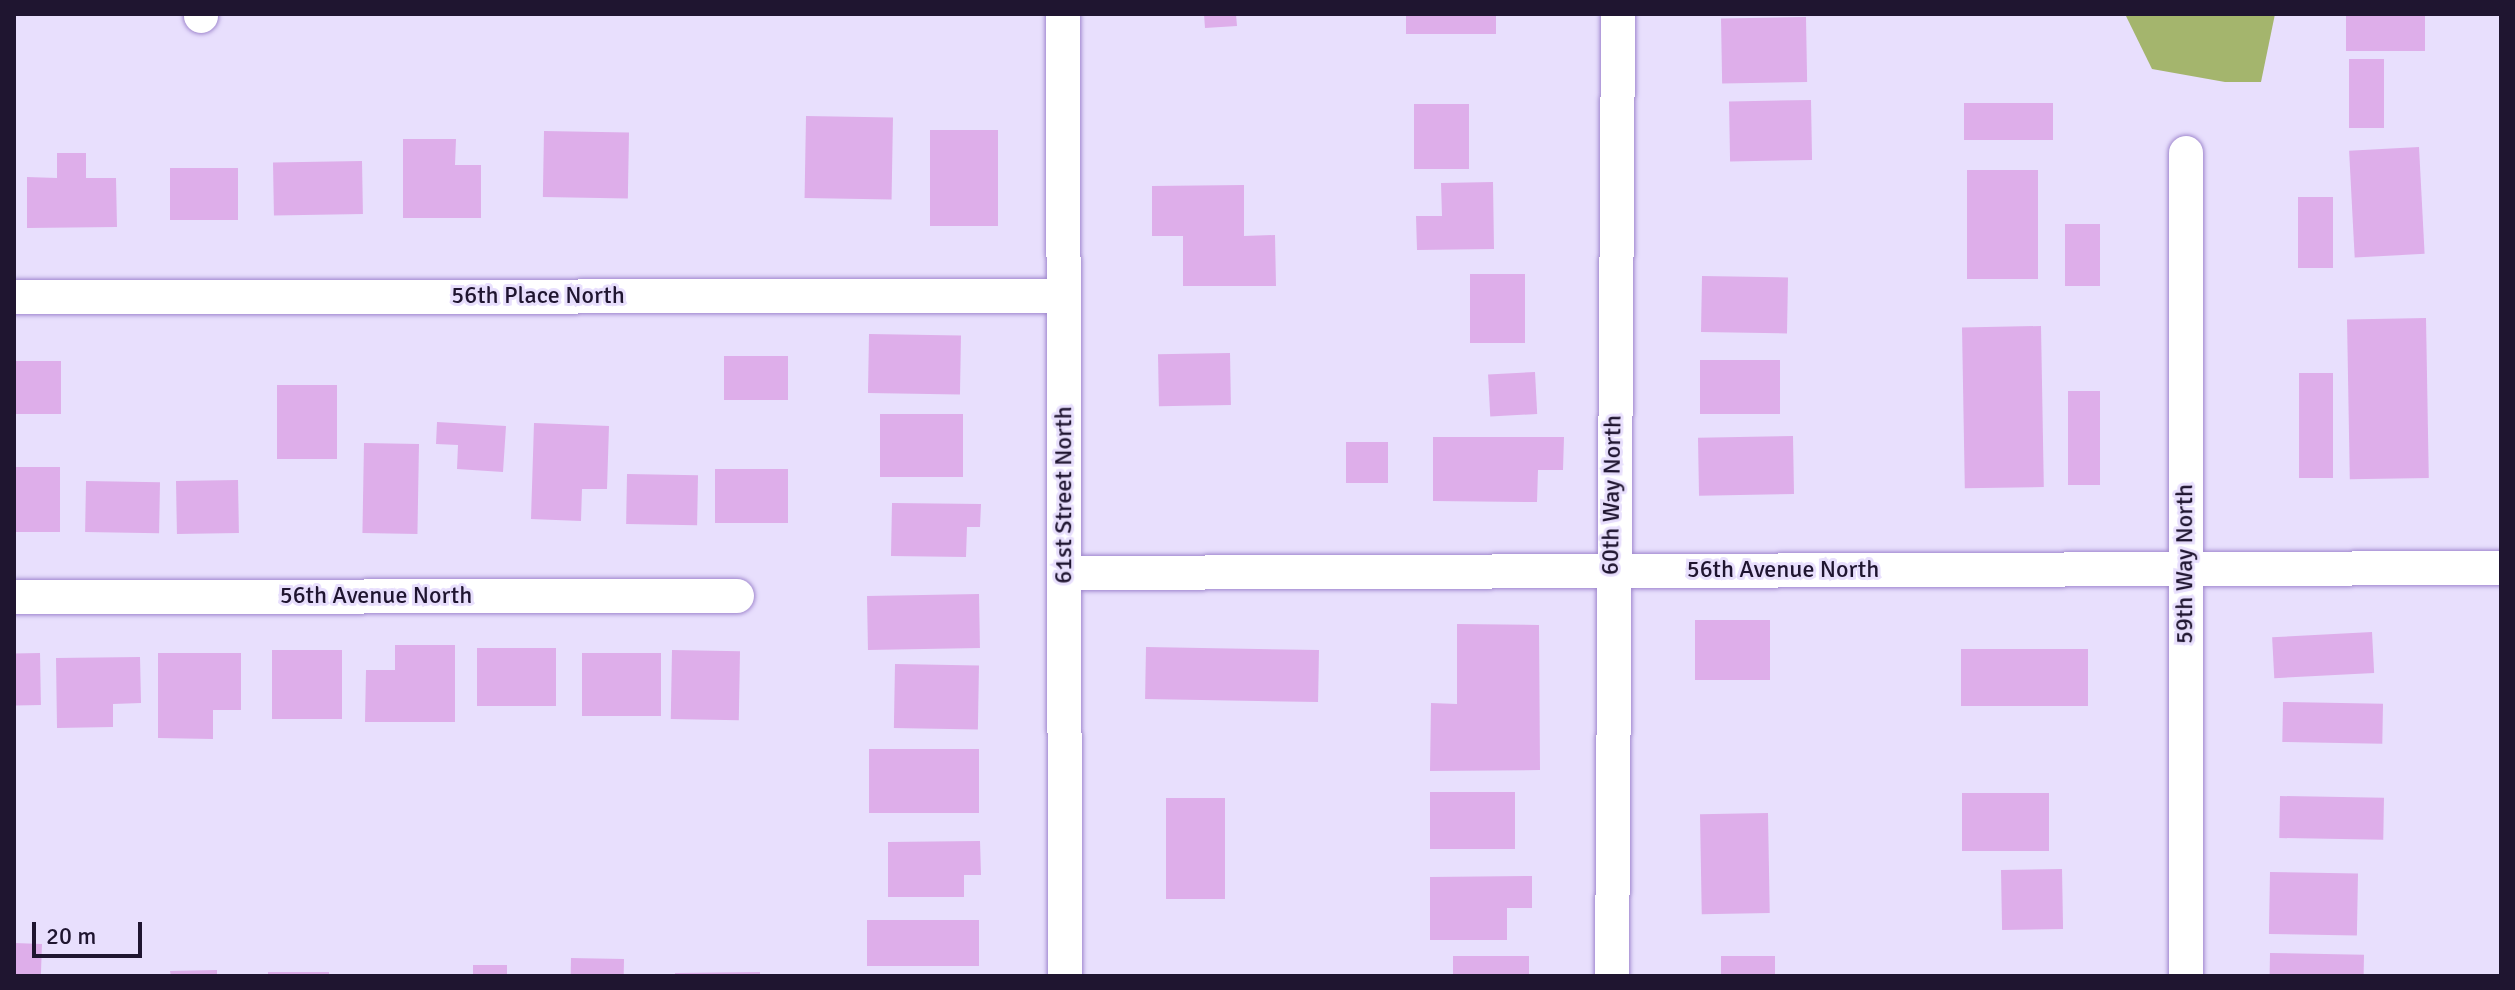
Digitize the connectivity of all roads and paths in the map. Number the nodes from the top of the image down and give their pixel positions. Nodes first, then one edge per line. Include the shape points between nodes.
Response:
1 (1063, 14) edge
2 (1618, 14) edge
3 (2186, 153) dead end
4 (1063, 296) junction
5 (14, 297) edge
6 (2501, 568) edge
7 (2184, 569) junction
8 (1611, 571) junction
9 (1065, 573) junction
10 (737, 596) dead end
11 (14, 597) edge
12 (1065, 976) edge
13 (1612, 976) edge
14 (2186, 976) edge

1 - 4 street, 61st Street North
2 - 8 street, 60th Way North
3 - 7 street, 59th Way North
4 - 5 street, 56th Place North
4 - 9 street, 61st Street North
6 - 7 street, 56th Avenue North
7 - 8 street, 56th Avenue North
7 - 14 street, 59th Way North
8 - 9 street, 56th Avenue North
8 - 13 street, 60th Way North
9 - 12 street, 61st Street North
10 - 11 street, 56th Avenue North

